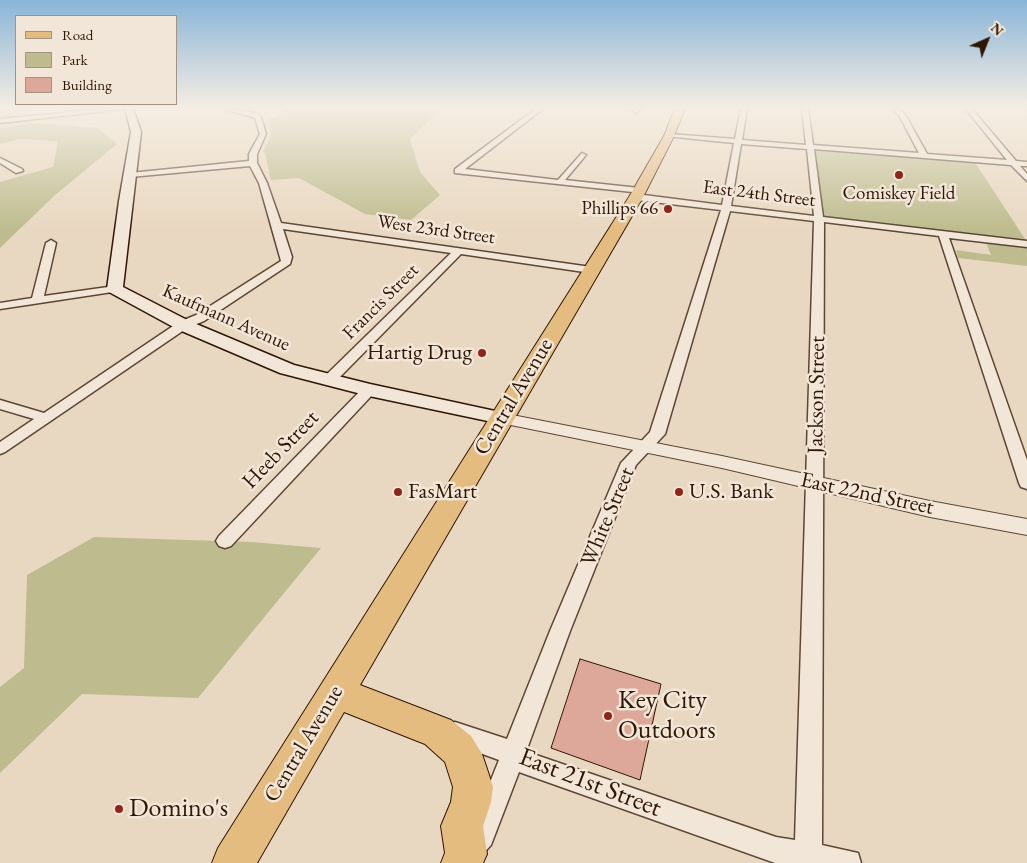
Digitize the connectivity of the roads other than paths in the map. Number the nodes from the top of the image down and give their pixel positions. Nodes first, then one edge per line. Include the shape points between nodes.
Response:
1 (134, 148) edge
2 (256, 148) edge
3 (488, 148) edge
4 (662, 148) edge
5 (737, 148) edge
6 (812, 148) edge
7 (828, 148) edge
8 (920, 148) edge
9 (1002, 148) edge
10 (1012, 148) edge
11 (582, 154) dead end
12 (924, 156) junction
13 (0, 160) edge
14 (1014, 162) junction
15 (253, 163) junction
16 (1026, 164) edge
17 (9, 173) dead end
18 (130, 175) junction
19 (1027, 179) edge
20 (560, 182) junction
21 (637, 194) junction
22 (726, 208) junction
23 (819, 218) junction
24 (275, 226) junction
25 (943, 234) junction
26 (51, 243) dead end
27 (1027, 244) edge
28 (458, 251) junction
29 (591, 270) junction
30 (115, 289) junction
31 (37, 300) junction
32 (0, 306) edge
33 (183, 324) junction
34 (329, 380) junction
35 (369, 390) junction
36 (0, 404) edge
37 (46, 418) junction
38 (502, 418) junction
39 (645, 447) junction
40 (0, 449) edge
41 (816, 483) junction
42 (1027, 483) edge
43 (1027, 527) edge
44 (225, 541) dead end
45 (336, 692) junction
46 (438, 732) junction
47 (514, 754) junction
48 (464, 858) edge
49 (808, 859) edge
50 (233, 863) edge
51 (848, 863) edge

1 - 18 main road
2 - 15 street
3 - 20 street, East 24th Street via 458,171 524,182
4 - 21 main road, Central Avenue
5 - 22 street, White Street
6 - 23 street, Jackson Street
7 - 12 street
8 - 12 street
9 - 14 street
10 - 16 street
11 - 20 street
12 - 14 street
13 - 17 street via 19,172
14 - 16 street
14 - 19 street
15 - 18 street
15 - 24 street via 263,183
18 - 30 main road
20 - 21 street, East 24th Street
21 - 22 street, East 24th Street
21 - 29 main road, Central Avenue
22 - 23 street, East 24th Street
22 - 39 street, White Street via 657,434
23 - 25 street, East 24th Street
23 - 41 street, Jackson Street
24 - 28 street, West 23rd Street
24 - 33 street via 286,262 200,318
25 - 27 street, East 24th Street
25 - 42 street
26 - 31 street
28 - 29 street, West 23rd Street
28 - 34 street, Francis Street
29 - 38 main road, Central Avenue
30 - 31 street
30 - 33 main road, Kaufmann Avenue
31 - 32 street
33 - 34 main road, Kaufmann Avenue via 287,369
33 - 37 street
34 - 35 main road, Kaufmann Avenue
35 - 38 main road, Kaufmann Avenue
35 - 44 street, Heeb Street
36 - 37 street
37 - 40 street
38 - 39 street, East 22nd Street
38 - 45 main road, Central Avenue
39 - 41 street, East 22nd Street
39 - 47 street, White Street via 629,463
41 - 43 street, East 22nd Street
41 - 49 street, Jackson Street
45 - 46 main road, East 21st Street
45 - 50 main road, Central Avenue
46 - 47 street, East 21st Street via 455,733
46 - 48 main road via 458,749 473,787 462,826
47 - 48 street, White Street via 482,836
47 - 49 street, East 21st Street via 530,765
49 - 51 street, East 21st Street

